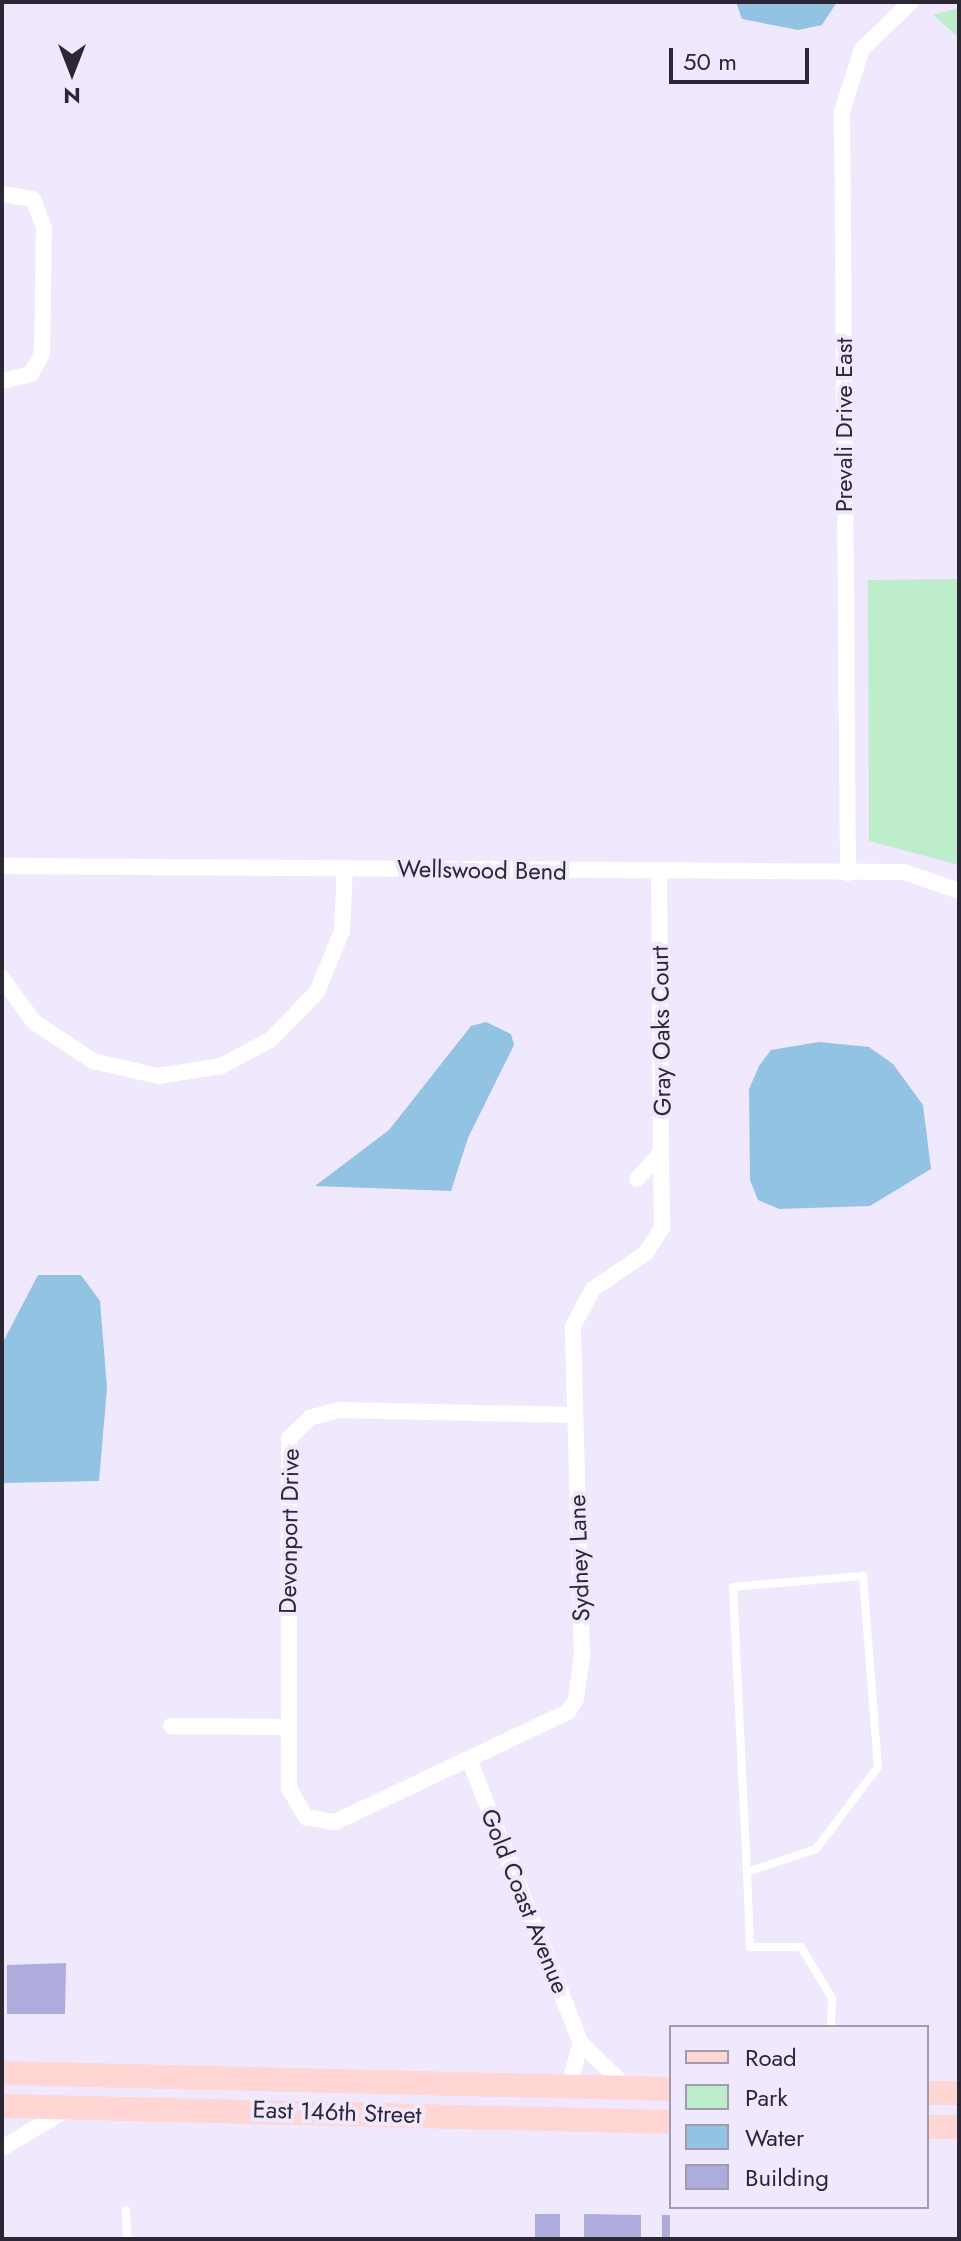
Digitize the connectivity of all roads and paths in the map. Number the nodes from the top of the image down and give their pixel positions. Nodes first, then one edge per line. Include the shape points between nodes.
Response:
1 (911, 2) edge
2 (2, 194) edge
3 (2, 381) edge
4 (2, 866) edge
5 (345, 868) junction
6 (659, 873) junction
7 (848, 873) junction
8 (959, 891) edge
9 (2, 978) edge
10 (661, 1152) junction
11 (637, 1179) dead end
12 (575, 1415) junction
13 (171, 1726) dead end
14 (288, 1727) junction
15 (469, 1759) junction
16 (306, 1817) joint
17 (747, 1872) junction
18 (831, 2025) edge
19 (581, 2043) junction
20 (2, 2073) edge
21 (569, 2085) junction
22 (626, 2087) junction
23 (669, 2089) edge
24 (929, 2093) edge
25 (959, 2093) edge
26 (2, 2106) edge
27 (72, 2108) junction
28 (669, 2122) edge
29 (929, 2127) edge
30 (959, 2127) edge
31 (2, 2148) edge
32 (126, 2210) dead end
33 (127, 2239) edge

1 - 7 street, Prevali Drive East via 862,49 842,111
2 - 3 street via 33,199 44,235 42,354 31,374
4 - 5 street, Wellswood Bend
5 - 6 street, Wellswood Bend
5 - 9 street via 342,931 317,992 270,1040 221,1066 158,1076 93,1061 34,1022
6 - 7 street, Wellswood Bend
6 - 10 street, Gray Oaks Court
7 - 8 street, Wellswood Bend via 923,875
10 - 11 street, Gray Oaks Court
10 - 12 street, Sydney Lane via 662,1227 646,1253 579,1307
12 - 14 street, Devonport Drive via 339,1410 310,1418 289,1438
12 - 15 street, Sydney Lane via 582,1656 576,1699 568,1712
13 - 14 street
14 - 16 street, Devonport Drive via 289,1788
15 - 16 street, Sydney Lane via 335,1822
15 - 19 street, Gold Coast Avenue
17 - 17 lane via 733,1587 863,1576 878,1767 816,1849
17 - 18 lane via 750,1947 801,1947 832,1998
19 - 21 street
19 - 22 street, Gold Coast Avenue
20 - 21 main road, East 146th Street
21 - 22 main road, East 146th Street
22 - 23 main road, East 146th Street
24 - 25 main road
26 - 27 main road, East 146th Street
27 - 28 main road, East 146th Street
27 - 31 street
29 - 30 main road
32 - 33 lane

